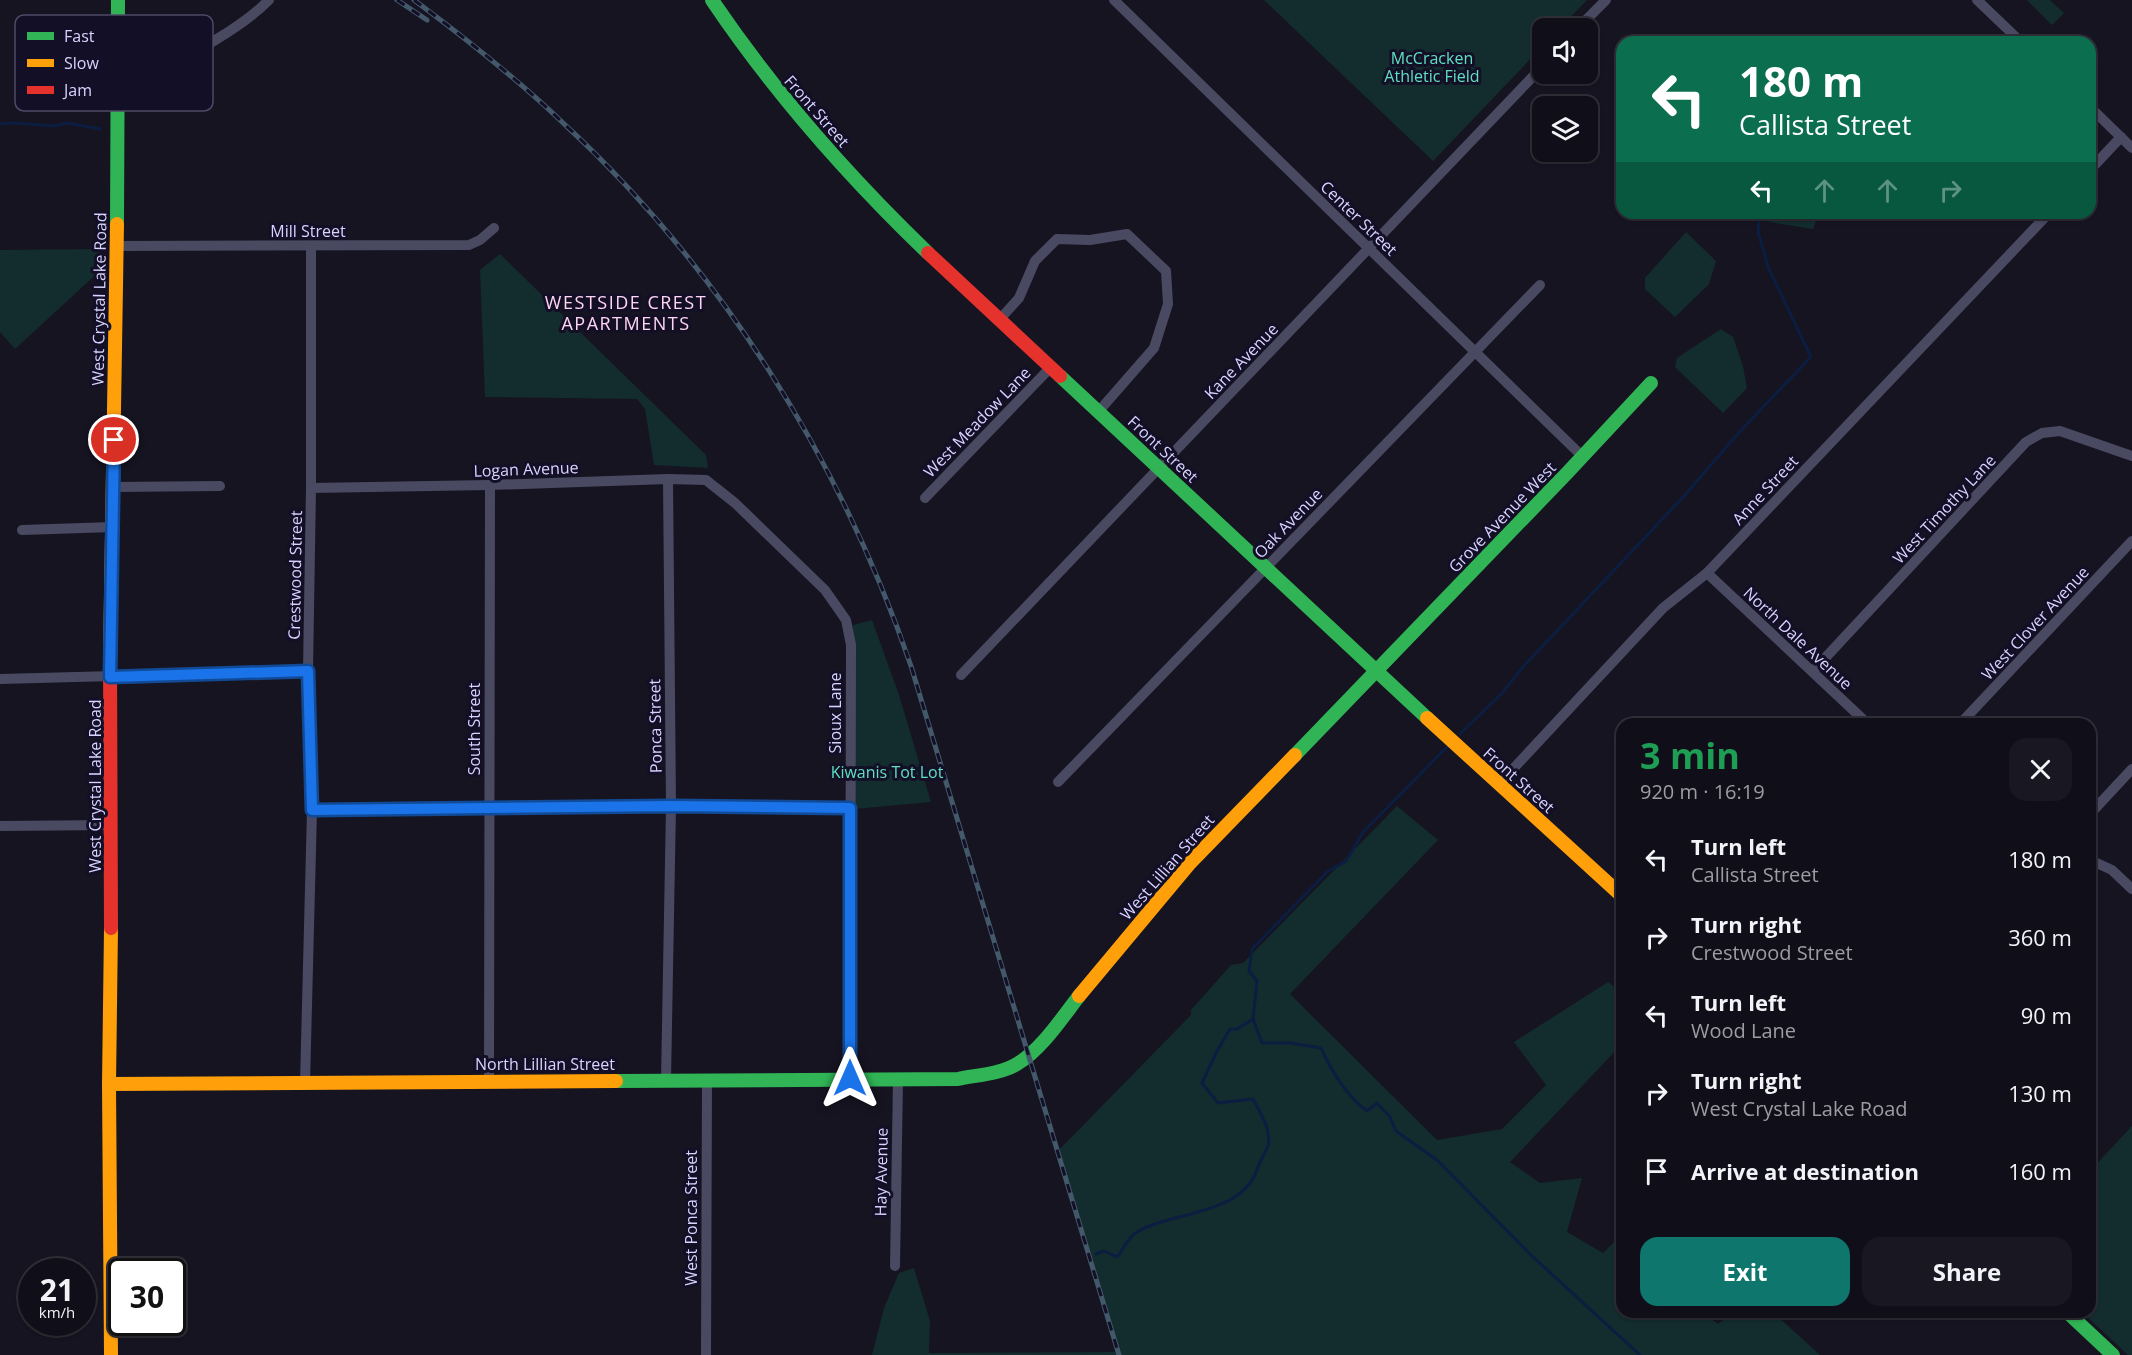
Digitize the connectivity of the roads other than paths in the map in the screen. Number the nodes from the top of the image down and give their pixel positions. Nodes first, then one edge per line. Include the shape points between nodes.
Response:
1 (118, 0) edge
2 (269, 0) edge
3 (712, 0) edge
4 (1114, 0) edge
5 (1605, 0) edge
6 (1977, 0) edge
7 (118, 15) edge
8 (1588, 18) edge
9 (2015, 36) edge
10 (213, 40) edge
11 (1532, 77) edge
12 (119, 111) edge
13 (2096, 113) edge
14 (2121, 137) junction
15 (2132, 148) edge
16 (2096, 164) edge
17 (2043, 219) edge
18 (494, 228) dead end
19 (116, 246) junction
20 (311, 247) junction
21 (1368, 249) junction
22 (1540, 285) dead end
23 (1000, 319) junction
24 (1476, 352) junction
25 (1051, 368) junction
26 (1651, 383) dead end
27 (1099, 411) junction
28 (2132, 444) edge
29 (2128, 454) edge
30 (1583, 457) junction
31 (1159, 468) junction
32 (668, 479) junction
33 (490, 485) junction
34 (220, 486) dead end
35 (114, 487) junction
36 (311, 488) junction
37 (925, 498) dead end
38 (735, 503) joint
39 (113, 527) junction
40 (22, 530) dead end
41 (2132, 541) edge
42 (1266, 568) junction
43 (1707, 573) junction
44 (308, 671) junction
45 (1813, 671) junction
46 (1376, 672) junction
47 (961, 675) dead end
48 (110, 677) junction
49 (0, 679) edge
50 (1862, 718) edge
51 (1966, 718) edge
52 (2132, 769) edge
53 (1058, 783) dead end
54 (1499, 784) junction
55 (671, 806) junction
56 (488, 808) junction
57 (850, 808) junction
58 (2096, 808) edge
59 (312, 810) junction
60 (112, 825) junction
61 (0, 826) edge
62 (2096, 863) edge
63 (2132, 889) edge
64 (1616, 891) edge
65 (981, 1076) joint
66 (850, 1078) junction
67 (898, 1079) junction
68 (666, 1080) junction
69 (489, 1081) junction
70 (707, 1082) junction
71 (305, 1083) junction
72 (109, 1084) junction
73 (895, 1266) dead end
74 (2073, 1318) edge
75 (111, 1355) edge
76 (706, 1355) edge
77 (2113, 1355) edge

1 - 7 street, West Crystal Lake Road
2 - 10 street
3 - 23 street, Front Street via 760,70 865,189
4 - 21 street, Center Street
5 - 8 street
6 - 9 street
11 - 21 street, Kane Avenue
12 - 19 street, West Crystal Lake Road
13 - 14 street
14 - 15 street
14 - 16 street
17 - 43 street, Anne Street
18 - 20 street, Mill Street via 469,245
19 - 20 street, Mill Street
19 - 35 street, West Crystal Lake Road
20 - 36 street, Crestwood Street
21 - 24 street, Center Street
21 - 31 street, Kane Avenue
22 - 24 street, Oak Avenue
23 - 25 street, Front Street
23 - 27 street via 1019,298 1035,261 1057,239 1090,240 1127,234 1166,271 1168,304 1154,348
24 - 30 street, Center Street
24 - 42 street, Oak Avenue
25 - 27 street, Front Street
25 - 37 street, West Meadow Lane
26 - 30 street, Grove Avenue West
27 - 31 street, Front Street
28 - 29 street
29 - 45 street, West Timothy Lane via 2060,431 2042,433 2026,442
30 - 46 street, Grove Avenue West
31 - 42 street, Front Street
31 - 47 street, Kane Avenue
32 - 33 street, Logan Avenue
32 - 38 street, Logan Avenue via 706,480
32 - 55 street, Ponca Street
33 - 36 street, Logan Avenue
33 - 56 street, South Street
34 - 35 street
35 - 39 street, West Crystal Lake Road
36 - 44 street, Crestwood Street
38 - 57 street, Sioux Lane via 825,590 846,620 851,645
39 - 40 street
39 - 48 street, West Crystal Lake Road
41 - 51 street, West Clover Avenue
42 - 46 street, Front Street
42 - 53 street, Oak Avenue
43 - 45 street, North Dale Avenue
43 - 54 street, Anne Street via 1663,608
44 - 48 street
44 - 59 street, Crestwood Street
45 - 50 street, North Dale Avenue
46 - 54 street, Front Street
46 - 65 street, West Lillian Street via 1190,863 1030,1054 1016,1065
48 - 49 street
48 - 60 street, West Crystal Lake Road
52 - 58 street
54 - 64 street, Front Street
55 - 56 street
55 - 57 street
55 - 68 street, Ponca Street
56 - 59 street
56 - 69 street, South Street
57 - 66 street, Sioux Lane
59 - 71 street, Crestwood Street
60 - 61 street
60 - 72 street, West Crystal Lake Road
62 - 63 street via 2112,870
65 - 67 street, North Lillian Street
66 - 67 street, North Lillian Street
66 - 70 street, North Lillian Street
67 - 73 street, Hay Avenue
68 - 69 street, North Lillian Street
68 - 70 street, North Lillian Street
69 - 71 street, North Lillian Street
70 - 76 street, West Ponca Street
71 - 72 street, North Lillian Street
72 - 75 street, West Crystal Lake Road
74 - 77 street

